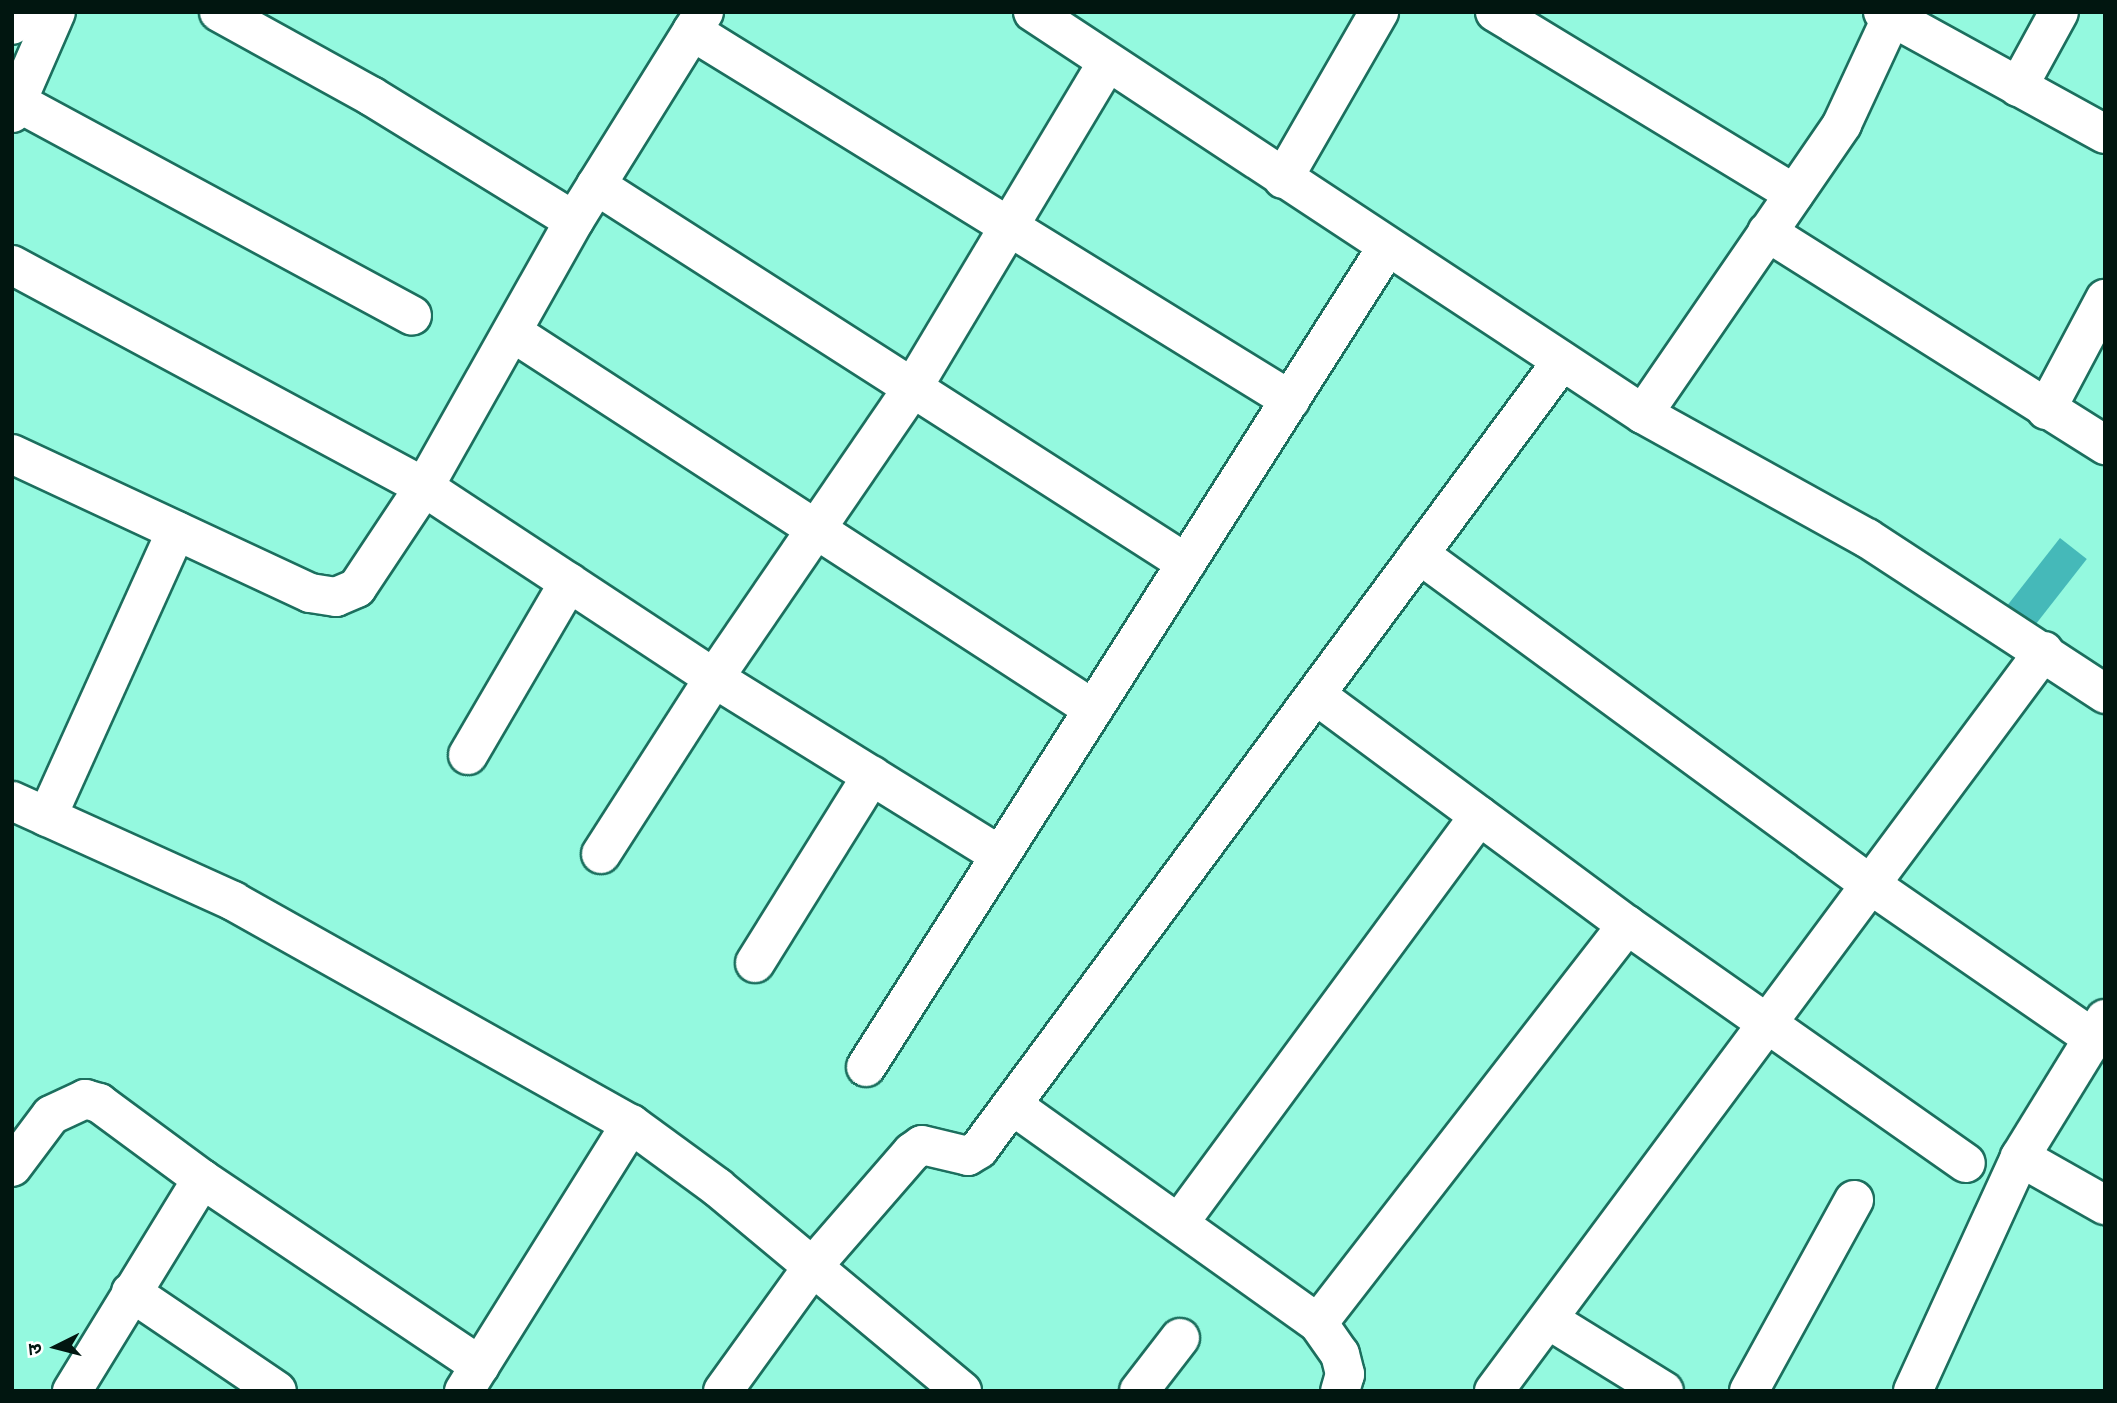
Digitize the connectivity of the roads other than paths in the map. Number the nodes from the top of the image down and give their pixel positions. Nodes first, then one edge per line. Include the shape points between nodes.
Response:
1 (18, 12) edge
2 (56, 12) edge
3 (219, 12) edge
4 (1034, 12) edge
5 (1379, 12) edge
6 (1495, 12) edge
7 (2059, 12) edge
8 (1890, 14) edge
9 (698, 22) edge
10 (12, 25) edge
11 (1107, 63) junction
12 (2018, 87) junction
13 (15, 107) edge
14 (2105, 134) edge
15 (1283, 179) junction
16 (596, 185) junction
17 (1794, 194) junction
18 (574, 221) junction
19 (1008, 227) junction
20 (1767, 232) junction
21 (1387, 247) junction
22 (12, 265) edge
23 (2105, 299) edge
24 (412, 316) dead end
25 (512, 332) junction
26 (1562, 361) junction
27 (913, 387) junction
28 (1290, 400) junction
29 (2046, 410) junction
30 (1643, 414) junction
31 (2105, 445) edge
32 (12, 454) edge
33 (424, 487) junction
34 (815, 530) junction
35 (176, 531) junction
36 (1419, 554) junction
37 (1186, 564) junction
38 (569, 582) junction
39 (2044, 651) junction
40 (714, 678) junction
41 (2105, 694) edge
42 (1316, 695) junction
43 (1093, 709) junction
44 (468, 755) dead end
45 (872, 775) junction
46 (12, 801) edge
47 (1479, 816) junction
48 (47, 817) junction
49 (601, 854) dead end
50 (1000, 855) junction
51 (1871, 885) junction
52 (1627, 925) junction
53 (755, 963) dead end
54 (1769, 1023) junction
55 (2099, 1028) edge
56 (866, 1067) dead end
57 (1012, 1105) junction
58 (631, 1124) junction
59 (2020, 1157) junction
60 (1966, 1163) dead end
61 (12, 1167) edge
62 (202, 1179) junction
63 (1854, 1200) dead end
64 (2105, 1205) edge
65 (1179, 1223) junction
66 (813, 1266) junction
67 (131, 1292) junction
68 (1549, 1320) junction
69 (1318, 1323) junction
70 (1180, 1338) dead end
71 (472, 1378) edge
72 (72, 1391) edge
73 (276, 1391) edge
74 (723, 1391) edge
75 (962, 1391) edge
76 (1139, 1391) edge
77 (1340, 1391) edge
78 (1494, 1391) edge
79 (1664, 1391) edge
80 (1749, 1391) edge
81 (1913, 1391) edge

1 - 10 street
2 - 13 street
3 - 18 street via 372,96
4 - 11 street
5 - 15 street
6 - 17 street
7 - 12 street
8 - 12 street
8 - 17 street via 1842,124
9 - 16 street
9 - 19 street
11 - 15 street
11 - 19 street
12 - 14 street
13 - 24 street
15 - 21 street
16 - 18 street
16 - 27 street
17 - 20 street
18 - 25 street
19 - 27 street
19 - 28 street
20 - 29 street
20 - 30 street
21 - 26 street
21 - 28 street
22 - 33 street
23 - 29 street
25 - 33 street
25 - 34 street
26 - 30 street
26 - 36 street
27 - 34 street
27 - 37 street
28 - 37 street
29 - 31 street
30 - 39 street via 1867,538
32 - 35 street
33 - 35 street via 357,588 336,597 310,593
33 - 38 street
34 - 40 street
34 - 43 street
35 - 48 street
36 - 42 street
36 - 51 street
37 - 43 street
38 - 40 street
38 - 44 street
39 - 41 street
39 - 51 street
40 - 45 street
40 - 49 street
42 - 47 street
42 - 57 street
43 - 50 street
45 - 50 street
45 - 53 street
46 - 48 street
47 - 52 street
47 - 65 street
48 - 58 street via 233,901
50 - 56 street
51 - 54 street
51 - 55 street
52 - 54 street
52 - 69 street
54 - 60 street
54 - 68 street
55 - 59 street
57 - 65 street
57 - 66 street via 979,1149 968,1156 935,1145 912,1152
58 - 66 street
58 - 71 street
59 - 64 street
59 - 81 street
61 - 62 street via 51,1115 85,1099 99,1103
62 - 67 street
62 - 71 street
63 - 80 street
65 - 69 street
66 - 74 street
66 - 75 street
67 - 72 street
67 - 73 street
68 - 78 street
68 - 79 street
69 - 77 street via 1339,1354 1345,1374
70 - 76 street

